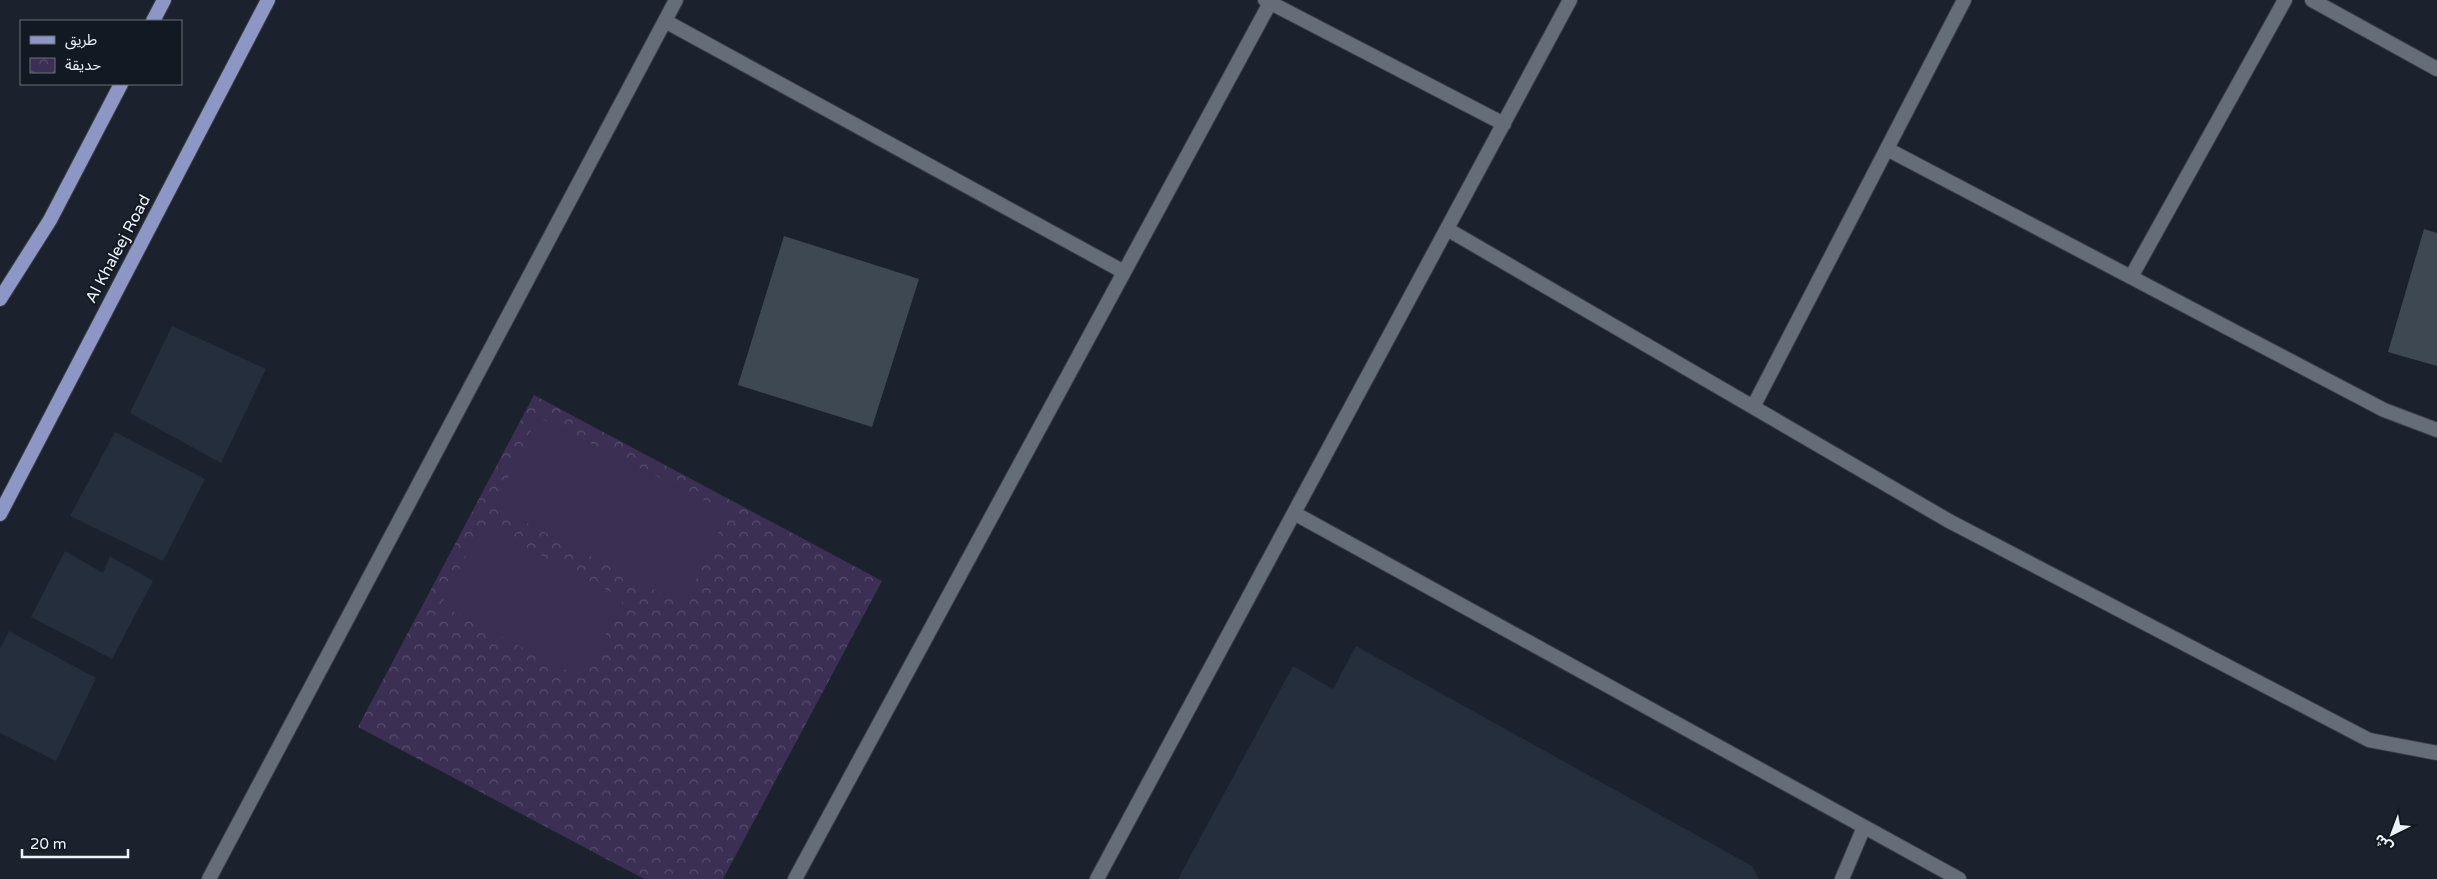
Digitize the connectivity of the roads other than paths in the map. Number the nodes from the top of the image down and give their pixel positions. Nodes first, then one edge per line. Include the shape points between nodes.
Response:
1 (164, 0) edge
2 (268, 0) edge
3 (676, 0) edge
4 (1570, 0) edge
5 (1964, 0) edge
6 (2285, 0) edge
7 (2312, 0) edge
8 (1268, 2) edge
9 (154, 20) edge
10 (665, 21) junction
11 (2437, 69) edge
12 (120, 85) edge
13 (1504, 124) junction
14 (1887, 149) junction
15 (1447, 229) junction
16 (1124, 272) junction
17 (2131, 277) junction
18 (0, 299) edge
19 (1753, 407) junction
20 (2437, 430) edge
21 (1294, 513) junction
22 (0, 514) edge
23 (2437, 753) edge
24 (1864, 826) junction
25 (209, 879) edge
26 (795, 879) edge
27 (1097, 879) edge
28 (1842, 879) edge
29 (1959, 879) edge

1 - 9 main road
2 - 22 main road, Al Khaleej Road
3 - 10 street
4 - 13 street
5 - 14 street
6 - 17 street
7 - 11 street
8 - 13 street
8 - 16 street
10 - 16 street
10 - 25 street
12 - 18 main road via 50,220
13 - 15 street
14 - 17 street
14 - 19 street
15 - 19 street
15 - 21 street
16 - 26 street
17 - 20 street via 2384,410
19 - 23 street via 1949,521 2368,740
21 - 24 street
21 - 27 street
24 - 28 street
24 - 29 street

